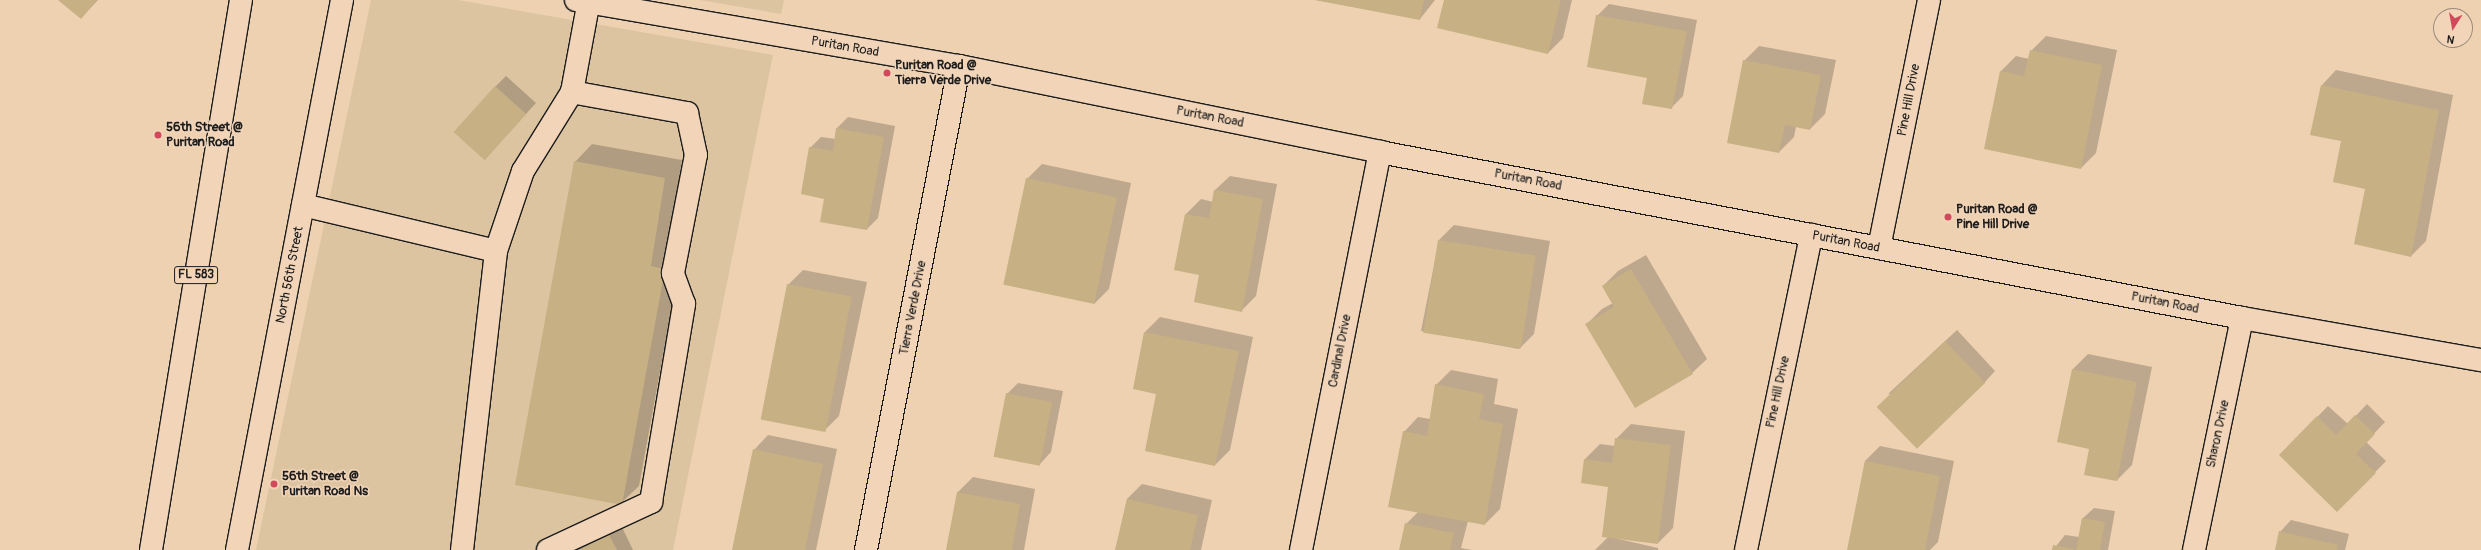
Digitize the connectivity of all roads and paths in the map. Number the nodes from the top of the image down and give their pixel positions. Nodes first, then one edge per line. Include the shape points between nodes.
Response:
1 (241, 0) edge
2 (342, 0) edge
3 (1929, 0) edge
4 (584, 1) edge
5 (959, 66) junction
6 (572, 92) junction
7 (1380, 152) junction
8 (303, 205) junction
9 (1811, 235) junction
10 (1879, 248) junction
11 (496, 251) junction
12 (2242, 318) junction
13 (2481, 360) edge
14 (151, 550) edge
15 (237, 550) edge
16 (462, 550) edge
17 (548, 550) edge
18 (866, 550) edge
19 (1301, 550) edge
20 (1746, 550) edge
21 (2194, 550) edge

1 - 14 street, FL 583
2 - 8 street, North 56th Street
3 - 10 street, Pine Hill Drive
4 - 5 street, Puritan Road
4 - 6 street
5 - 7 street, Puritan Road
5 - 18 street, Tierra Verde Drive
6 - 11 street via 523,171
6 - 17 street via 687,113 696,155 673,273 684,304 651,502
7 - 9 street, Puritan Road
7 - 19 street, Cardinal Drive
8 - 11 street
8 - 15 street, North 56th Street
9 - 10 street, Puritan Road
9 - 20 street, Pine Hill Drive
10 - 12 street, Puritan Road
11 - 16 street
12 - 13 street, Puritan Road
12 - 21 street, Sharon Drive

